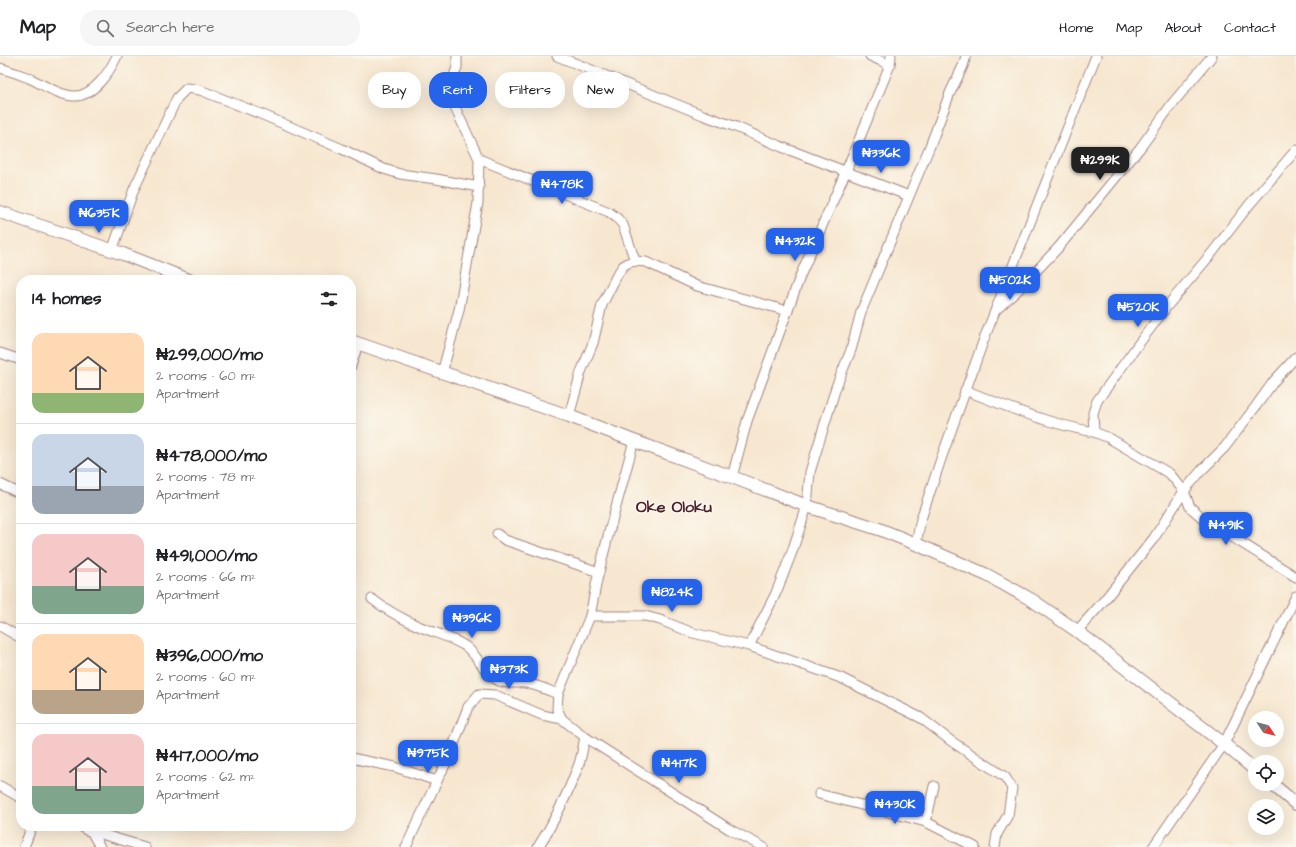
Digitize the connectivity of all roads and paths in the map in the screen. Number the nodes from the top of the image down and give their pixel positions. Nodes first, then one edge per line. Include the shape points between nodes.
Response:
1 (117, 56) edge
2 (456, 56) edge
3 (557, 56) edge
4 (870, 56) edge
5 (966, 56) edge
6 (1096, 56) edge
7 (1212, 56) edge
8 (890, 61) edge
9 (0, 68) edge
10 (1296, 150) edge
11 (479, 159) junction
12 (846, 172) junction
13 (479, 187) junction
14 (909, 196) junction
15 (0, 212) edge
16 (112, 251) junction
17 (635, 261) junction
18 (176, 275) edge
19 (788, 311) junction
20 (994, 311) junction
21 (356, 343) edge
22 (0, 353) edge
23 (1296, 357) edge
24 (16, 358) edge
25 (442, 373) junction
26 (965, 390) junction
27 (569, 416) junction
28 (1094, 432) junction
29 (634, 441) junction
30 (732, 477) junction
31 (0, 484) edge
32 (1184, 491) junction
33 (16, 492) edge
34 (806, 506) junction
35 (497, 534) dead end
36 (916, 544) junction
37 (599, 572) junction
38 (1296, 577) edge
39 (1296, 596) edge
40 (372, 599) dead end
41 (590, 616) junction
42 (0, 626) edge
43 (1077, 632) junction
44 (16, 635) edge
45 (749, 646) junction
46 (558, 694) junction
47 (562, 719) junction
48 (585, 737) junction
49 (1224, 744) junction
50 (356, 759) edge
51 (1248, 764) edge
52 (437, 781) junction
53 (0, 786) edge
54 (934, 786) dead end
55 (1280, 791) edge
56 (819, 794) dead end
57 (16, 795) edge
58 (1296, 804) edge
59 (926, 822) junction
60 (30, 831) edge
61 (92, 831) joint
62 (24, 847) edge
63 (100, 847) edge
64 (145, 847) edge
65 (406, 847) edge
66 (538, 847) edge
67 (763, 847) edge
68 (974, 847) edge
69 (995, 847) edge
70 (1153, 847) edge

1 - 9 street via 102,80 85,93 75,96
2 - 11 street via 457,67 451,85 452,101
3 - 12 street
4 - 8 street
5 - 14 street
6 - 20 street
7 - 20 street via 1058,248
8 - 12 street
10 - 28 street via 1168,305 1097,401 1093,413
11 - 13 street
11 - 17 street via 609,212 623,225
12 - 14 street
12 - 19 street via 801,274
13 - 16 street via 384,169 262,114 200,90 187,88 177,98 137,182
13 - 25 street via 459,310
14 - 34 street via 861,312 851,350 836,387 810,472
15 - 16 street
16 - 18 street
17 - 19 street via 646,262 697,286
17 - 27 street via 623,266 602,305 593,343 581,372
19 - 30 street via 747,421
20 - 26 street
21 - 25 street
22 - 24 street
23 - 32 street via 1274,381 1225,447
25 - 27 street
26 - 28 street via 1036,418
26 - 36 street via 921,519
27 - 29 street
28 - 32 street via 1109,438 1170,474
29 - 30 street
29 - 37 street
30 - 34 street
31 - 33 street
32 - 38 street via 1190,507 1205,520
32 - 43 street via 1154,538
34 - 36 street
34 - 45 street via 776,593
35 - 37 street via 504,540
36 - 43 street via 1000,582 1032,600
37 - 41 street
39 - 49 street
40 - 46 street via 386,610 415,625 463,645 471,651 489,675 498,680 507,684 526,683
41 - 45 street via 645,616 693,633
41 - 46 street
42 - 44 street
43 - 49 street
45 - 69 street via 841,678 921,718 1005,777 1012,788 1011,797 1008,815 997,834
46 - 47 street via 557,709
47 - 48 street
47 - 52 street via 542,714 495,695 479,694 468,708
48 - 66 street via 579,763 562,804
48 - 67 street via 729,829
49 - 51 street
49 - 70 street
50 - 52 street via 395,767
52 - 65 street
53 - 57 street
54 - 59 street
55 - 58 street
56 - 59 street
59 - 68 street
60 - 62 street
61 - 63 street
61 - 64 street

